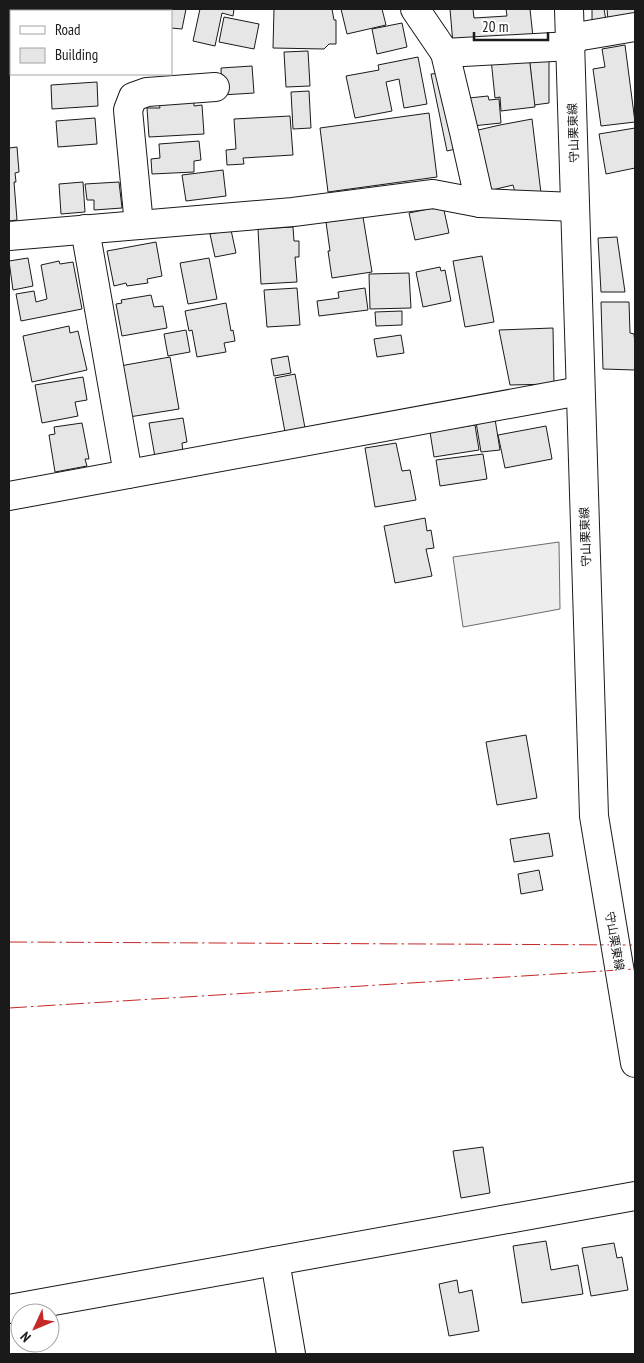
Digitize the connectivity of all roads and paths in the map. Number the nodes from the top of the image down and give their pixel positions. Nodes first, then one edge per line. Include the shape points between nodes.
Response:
1 (415, 9) edge
2 (570, 9) edge
3 (635, 27) edge
4 (570, 42) junction
5 (445, 53) junction
6 (215, 87) dead end
7 (480, 202) junction
8 (575, 207) junction
9 (138, 225) junction
10 (85, 229) junction
11 (9, 236) edge
12 (580, 391) junction
13 (128, 474) junction
14 (9, 496) edge
15 (635, 1063) edge
16 (635, 1196) edge
17 (274, 1261) junction
18 (9, 1310) edge
19 (291, 1354) edge

1 - 5 main road
2 - 4 main road, 守山栗東線
3 - 4 main road
4 - 5 main road
4 - 8 main road, 守山栗東線
5 - 7 main road
6 - 9 main road via 147,92 133,97 128,110
7 - 8 main road
7 - 9 main road via 433,194 293,212
8 - 12 main road, 守山栗東線
9 - 10 main road
10 - 11 main road
10 - 13 main road
12 - 13 main road
12 - 15 main road, 守山栗東線 via 594,816
13 - 14 main road
16 - 17 main road
17 - 18 main road
17 - 19 main road

